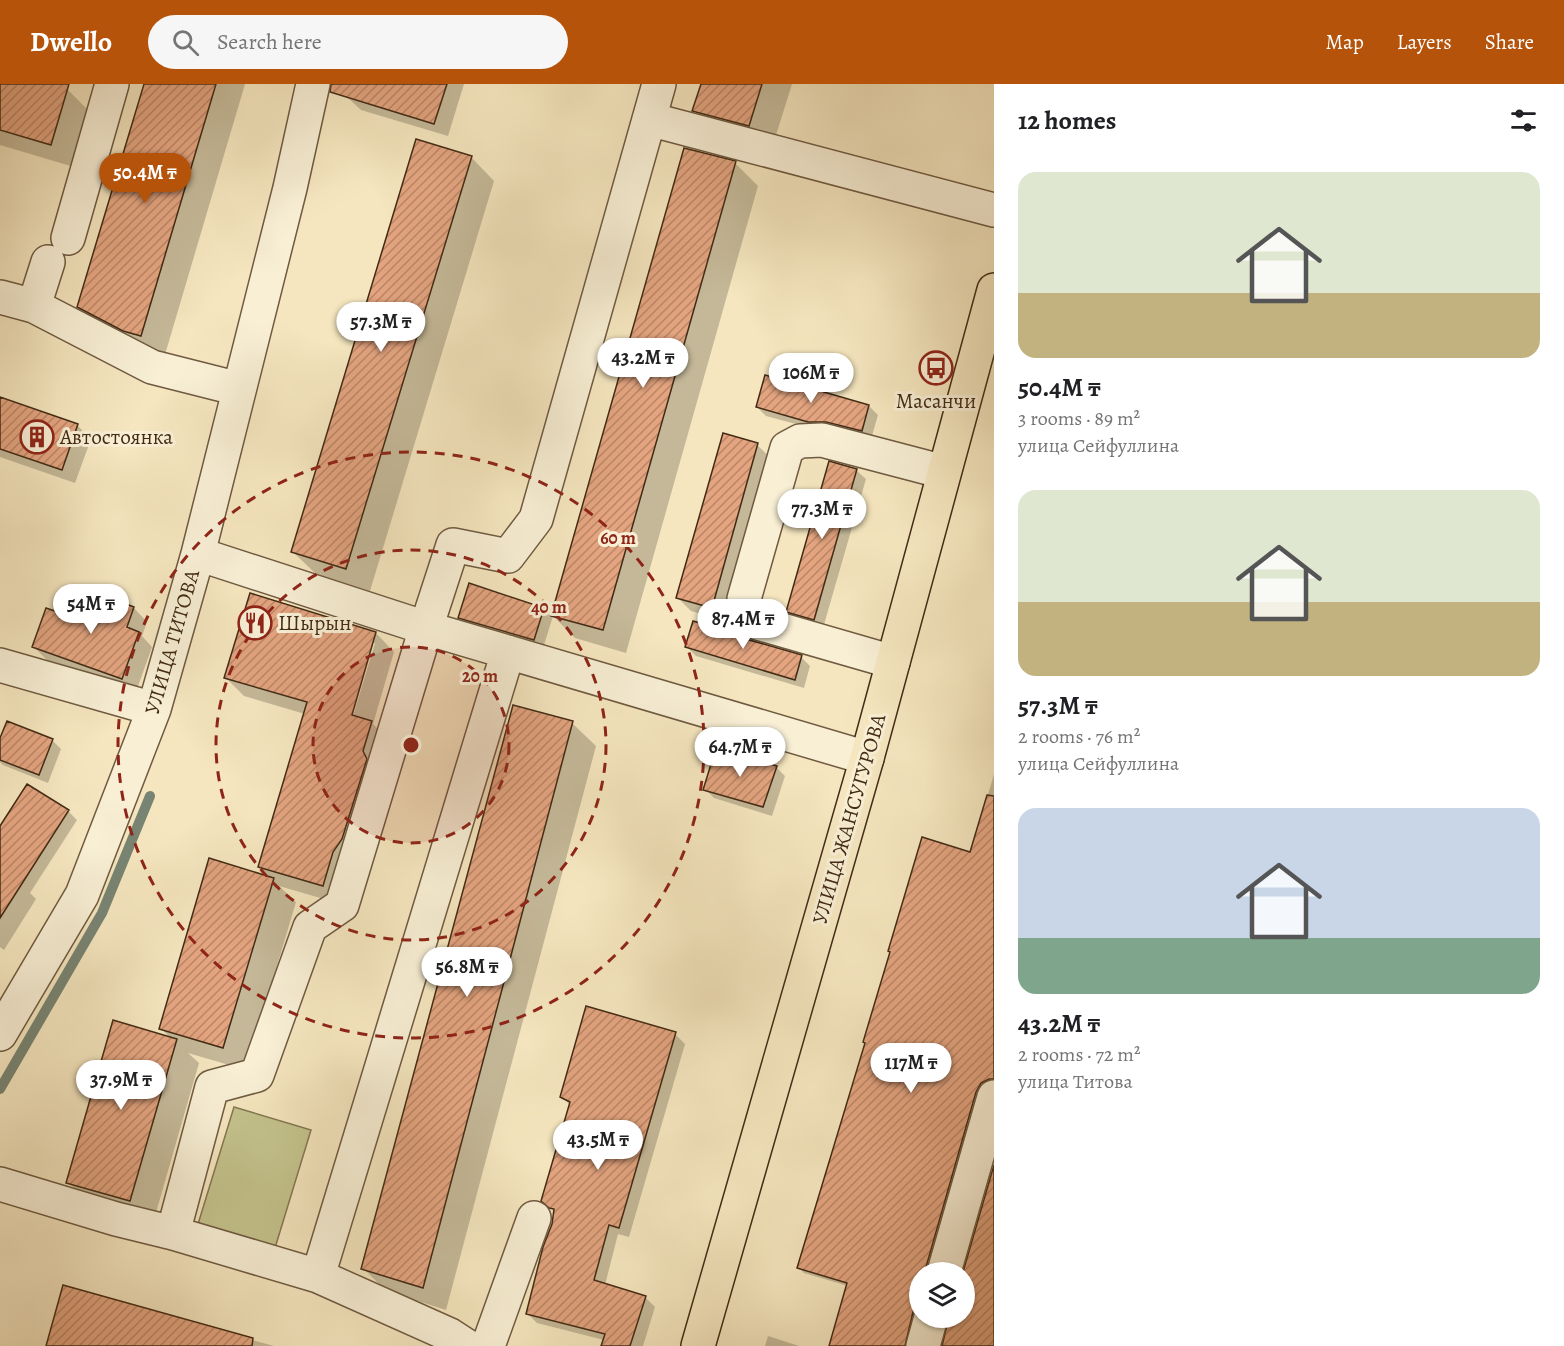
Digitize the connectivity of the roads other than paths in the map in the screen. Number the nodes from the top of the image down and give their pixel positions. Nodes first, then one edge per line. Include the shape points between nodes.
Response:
1 (112, 84) edge
2 (314, 84) edge
3 (659, 84) edge
4 (649, 119) junction
5 (994, 210) edge
6 (994, 290) edge
7 (0, 297) edge
8 (34, 306) junction
9 (239, 389) junction
10 (944, 472) junction
11 (198, 554) junction
12 (426, 628) junction
13 (508, 652) junction
14 (893, 662) junction
15 (0, 665) edge
16 (154, 709) junction
17 (867, 758) junction
18 (0, 1034) edge
19 (994, 1096) edge
20 (0, 1184) edge
21 (534, 1218) dead end
22 (173, 1233) junction
23 (947, 1262) edge
24 (318, 1276) junction
25 (928, 1328) edge
26 (467, 1346) edge
27 (488, 1346) edge
28 (698, 1346) edge
29 (923, 1346) edge

1 - 8 street via 58,250
2 - 9 street
3 - 4 street
4 - 5 street
4 - 12 street via 536,519 508,555 453,545
6 - 10 main road, УЛИЦА ЖАНСУГУРОВА
7 - 8 street
8 - 9 street via 152,368
9 - 11 street
10 - 14 main road, УЛИЦА ЖАНСУГУРОВА
10 - 14 street via 822,440 800,441 787,448 744,599 751,621
11 - 12 street, УЛИЦА ТИТОВА
11 - 16 street, УЛИЦА ТИТОВА
12 - 13 street, УЛИЦА ТИТОВА
12 - 22 street via 342,904 310,927 257,1075 212,1087
13 - 17 street, УЛИЦА ТИТОВА
13 - 24 street
14 - 17 main road, УЛИЦА ЖАНСУГУРОВА
15 - 16 street
16 - 18 street, УЛИЦА ТИТОВА via 82,895
17 - 28 main road, УЛИЦА ЖАНСУГУРОВА
19 - 23 street
20 - 22 street
21 - 27 street
22 - 24 street
24 - 26 street
25 - 29 street

